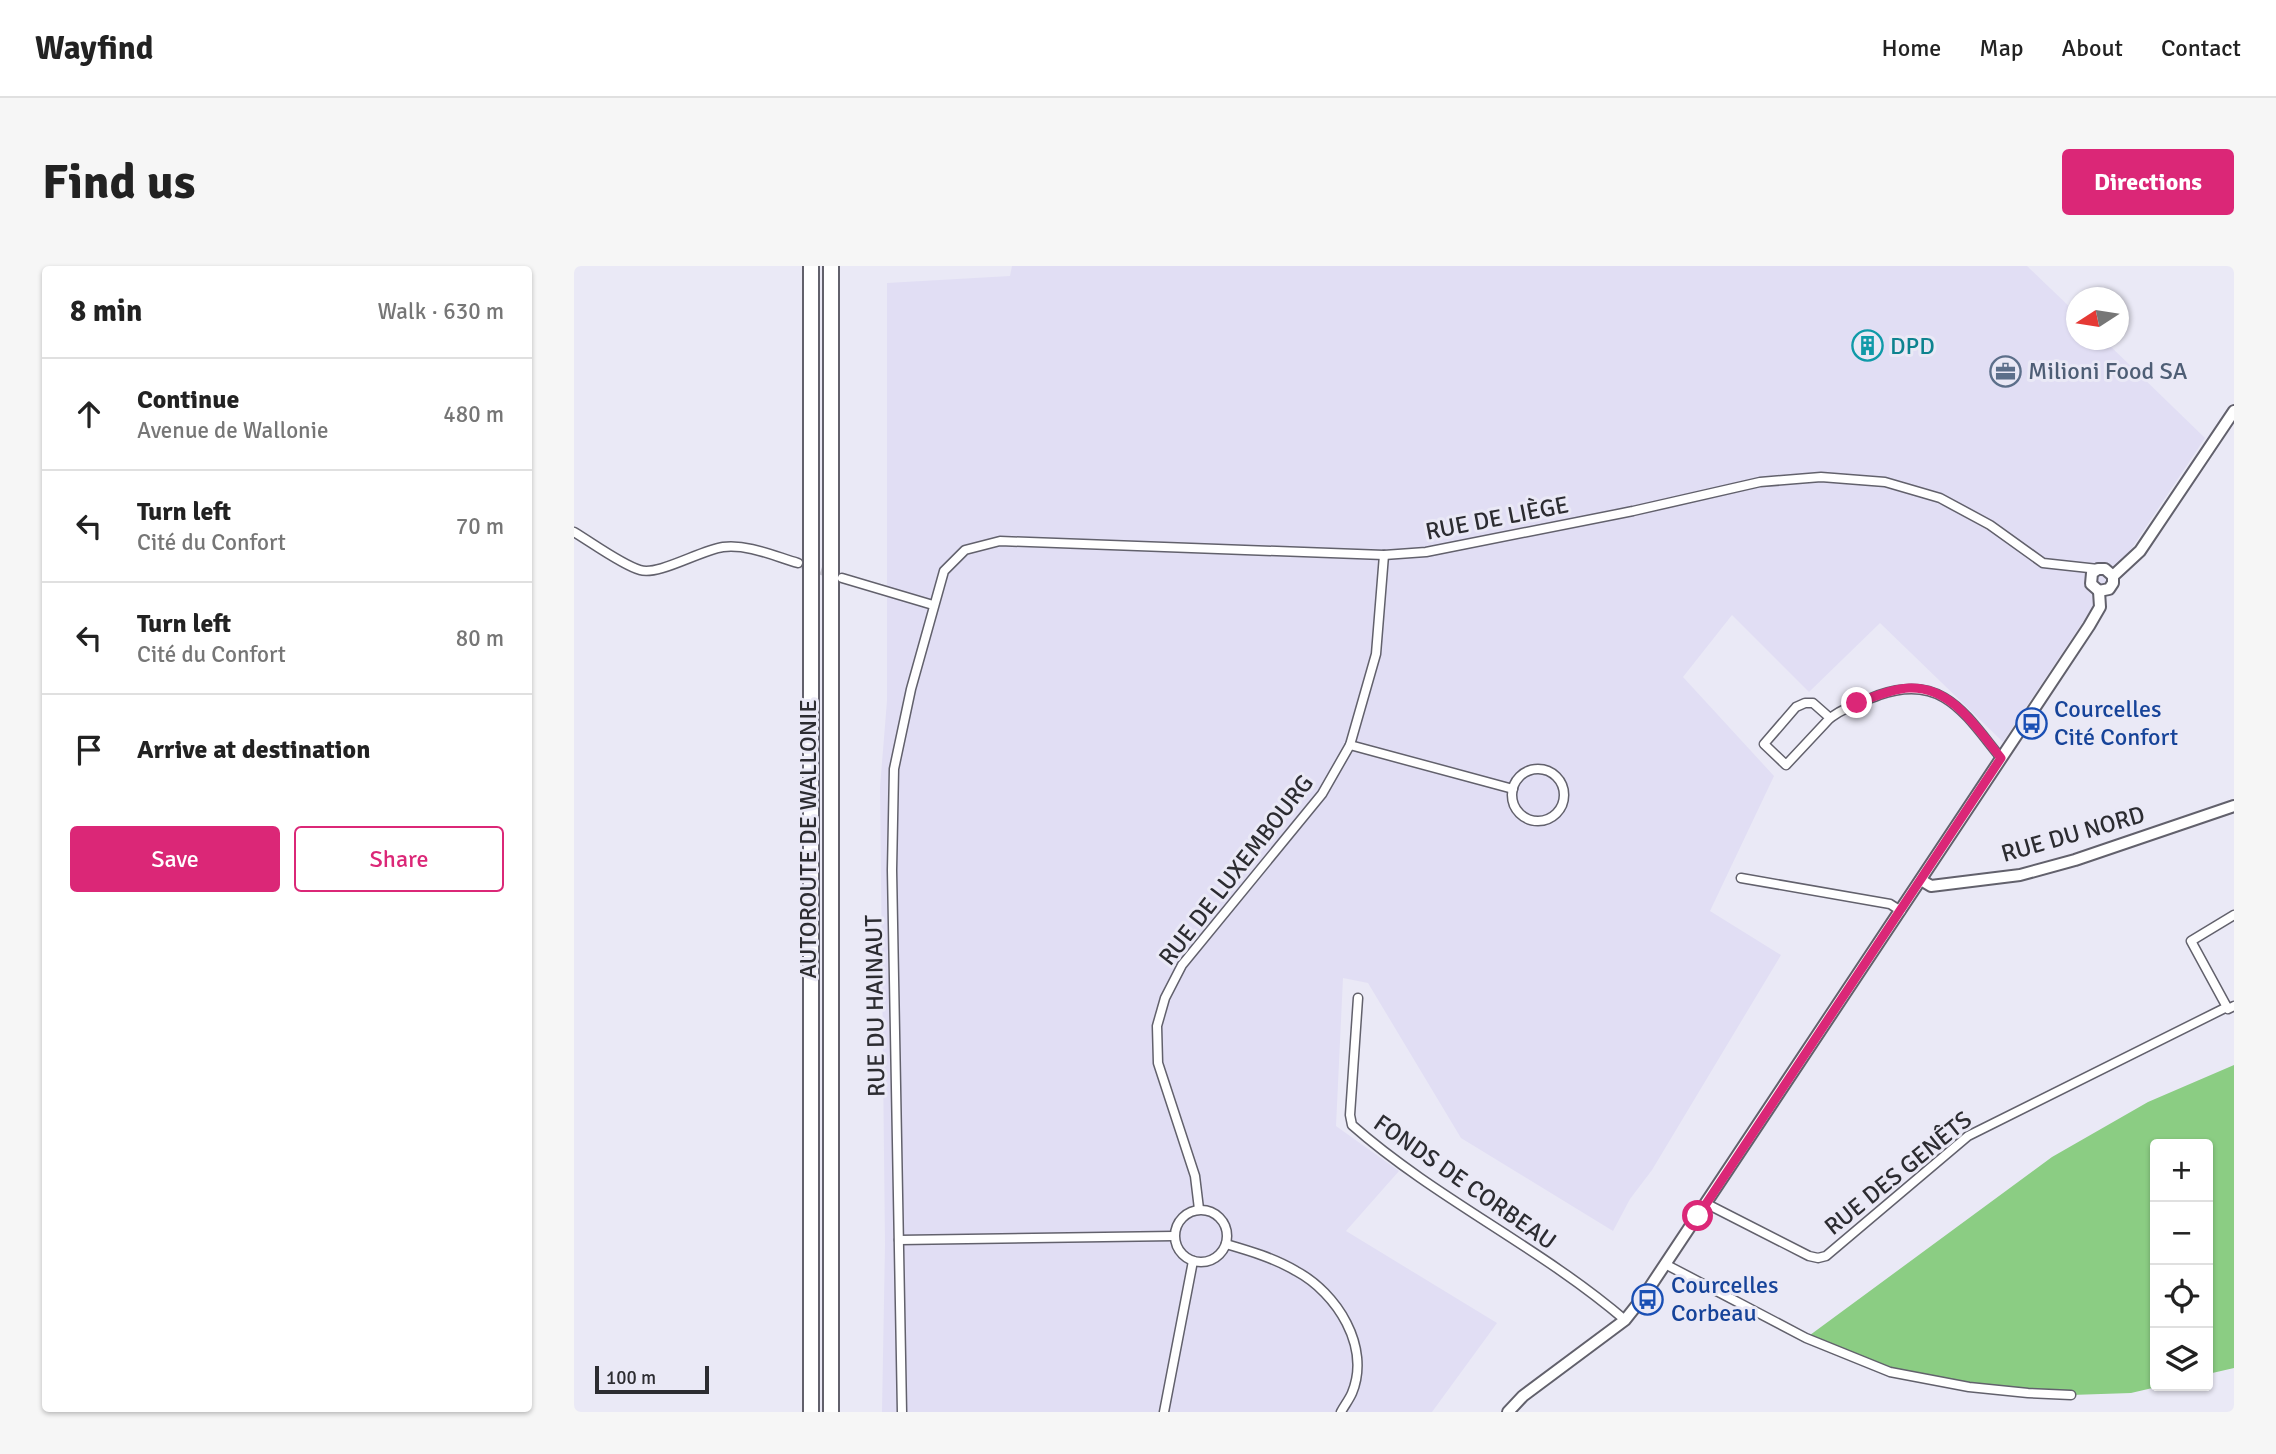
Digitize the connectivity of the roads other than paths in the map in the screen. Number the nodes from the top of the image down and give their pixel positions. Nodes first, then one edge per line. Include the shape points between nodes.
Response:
1 (811, 266) edge
2 (831, 266) edge
3 (2234, 411) edge
4 (574, 532) edge
5 (1384, 555) junction
6 (797, 563) tunnel mouth
7 (2076, 567) junction
8 (2098, 569) junction
9 (2113, 576) junction
10 (842, 578) tunnel mouth
11 (2090, 580) junction
12 (2099, 591) junction
13 (933, 605) junction
14 (1830, 718) junction
15 (1350, 745) junction
16 (2001, 758) junction
17 (1513, 789) junction
18 (2234, 806) edge
19 (1741, 878) dead end
20 (1921, 880) junction
21 (1901, 911) junction
22 (2234, 915) edge
23 (1358, 998) dead end
24 (2230, 1007) edge
25 (1707, 1204) junction
26 (1199, 1209) junction
27 (1174, 1236) junction
28 (899, 1240) junction
29 (1226, 1244) junction
30 (1194, 1261) junction
31 (1665, 1264) junction
32 (1625, 1320) junction
33 (2071, 1395) dead end
34 (811, 1412) edge
35 (831, 1412) edge
36 (902, 1412) edge
37 (1164, 1412) edge
38 (1341, 1412) edge
39 (1508, 1412) edge

1 - 34 highway, AUTOROUTE DE WALLONIE
2 - 35 highway, AUTOROUTE DE WALLONIE
3 - 9 street via 2140,551
4 - 6 street via 640,570 735,546
5 - 7 street, RUE DE LIÈGE via 1426,552 1760,482 1821,477 1885,482 1940,498 1990,525 2043,563
5 - 13 street, RUE DE LIÈGE via 1000,541 965,550 944,571
5 - 15 street, RUE DE LUXEMBOURG via 1376,654
7 - 8 street, RUE DE LIÈGE
7 - 11 street
8 - 9 street
8 - 11 street
9 - 12 street via 2111,586
10 - 13 street
11 - 12 street
12 - 16 street via 2100,607
13 - 28 street, RUE DU HAINAUT via 894,769
14 - 14 street via 1813,703 1805,703 1796,707 1764,744 1786,765
14 - 16 street via 1893,691 1928,690 1944,696 1965,714
15 - 17 street
15 - 26 street, RUE DE LUXEMBOURG via 1322,794 1182,965 1165,998 1157,1026 1158,1063 1195,1176
16 - 20 street
17 - 17 street via 1514,806 1534,822 1551,818 1563,806 1564,788 1547,771 1526,772
18 - 20 street, RUE DU NORD via 2020,875 1931,886
19 - 21 street via 1890,904
20 - 21 street
21 - 25 street
22 - 24 street, RUE DES GENÊTS via 2190,941
23 - 32 street, FONDS DE CORBEAU via 1352,1125
24 - 25 street, RUE DES GENÊTS via 1968,1136 1826,1256 1809,1256
25 - 31 street
26 - 27 street via 1184,1215
26 - 29 street via 1221,1220
27 - 28 street
27 - 30 street via 1180,1252
28 - 36 street, RUE DU HAINAUT
29 - 30 street via 1209,1261
29 - 38 street via 1299,1272 1342,1313 1358,1364 1352,1392
30 - 37 street
31 - 32 street
31 - 33 street via 1807,1338 1890,1372 1969,1387
32 - 39 street via 1522,1396

